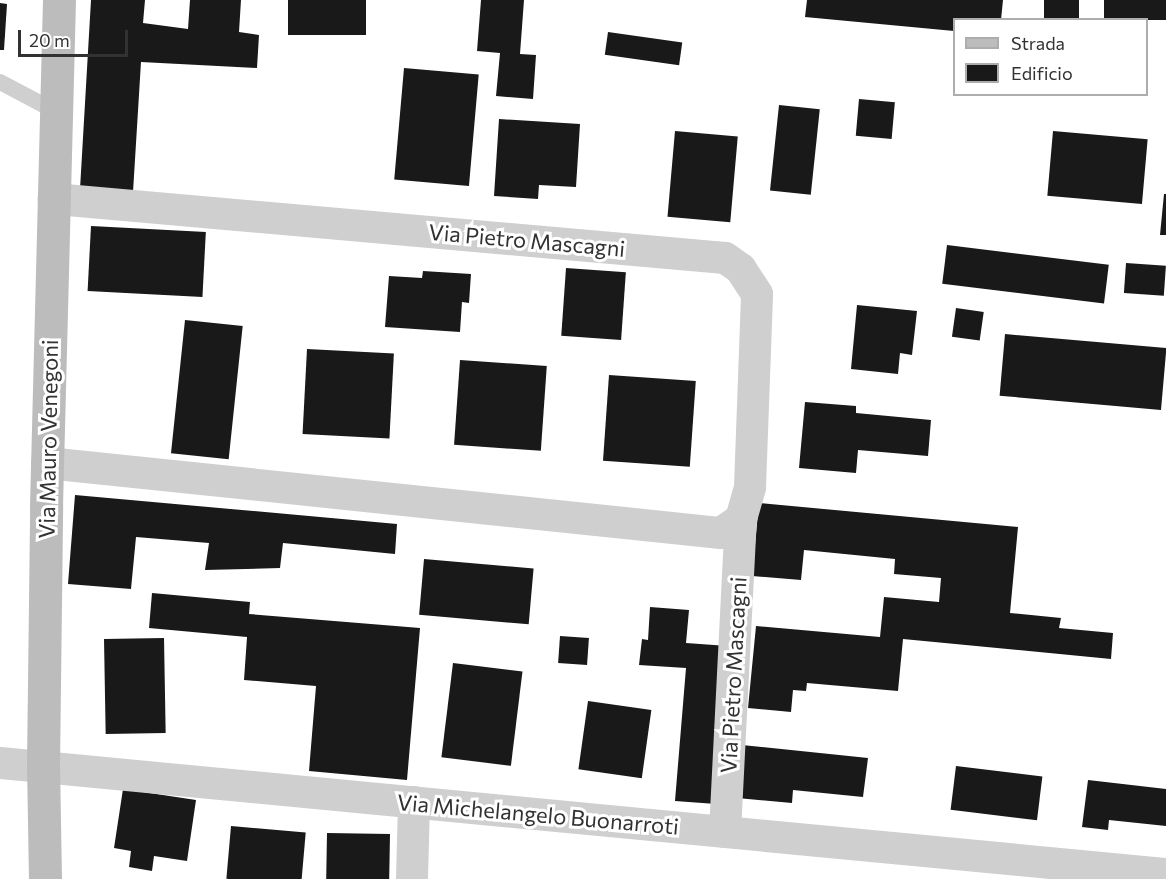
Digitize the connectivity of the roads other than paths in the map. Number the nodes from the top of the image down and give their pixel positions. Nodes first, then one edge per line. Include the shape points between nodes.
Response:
1 (59, 0) edge
2 (0, 82) edge
3 (57, 112) junction
4 (54, 199) junction
5 (47, 463) junction
6 (741, 519) junction
7 (0, 763) edge
8 (43, 766) junction
9 (414, 802) junction
10 (725, 832) junction
11 (1076, 872) edge
12 (1166, 874) edge
13 (45, 879) edge
14 (412, 879) edge

1 - 3 main road, Via Mauro Venegoni
2 - 3 lane
3 - 4 main road, Via Mauro Venegoni
4 - 5 main road, Via Mauro Venegoni
4 - 6 street, Via Pietro Mascagni via 725,258 741,269 758,294 750,487
5 - 6 street via 722,533
5 - 8 main road, Via Mauro Venegoni
6 - 10 street, Via Pietro Mascagni
7 - 8 street, Via Michelangelo Buonarroti
8 - 9 street, Via Michelangelo Buonarroti
8 - 13 main road, Via Mauro Venegoni
9 - 10 street, Via Michelangelo Buonarroti
9 - 14 street
10 - 11 street, Via Michelangelo Buonarroti
11 - 12 street, Via Michelangelo Buonarroti

